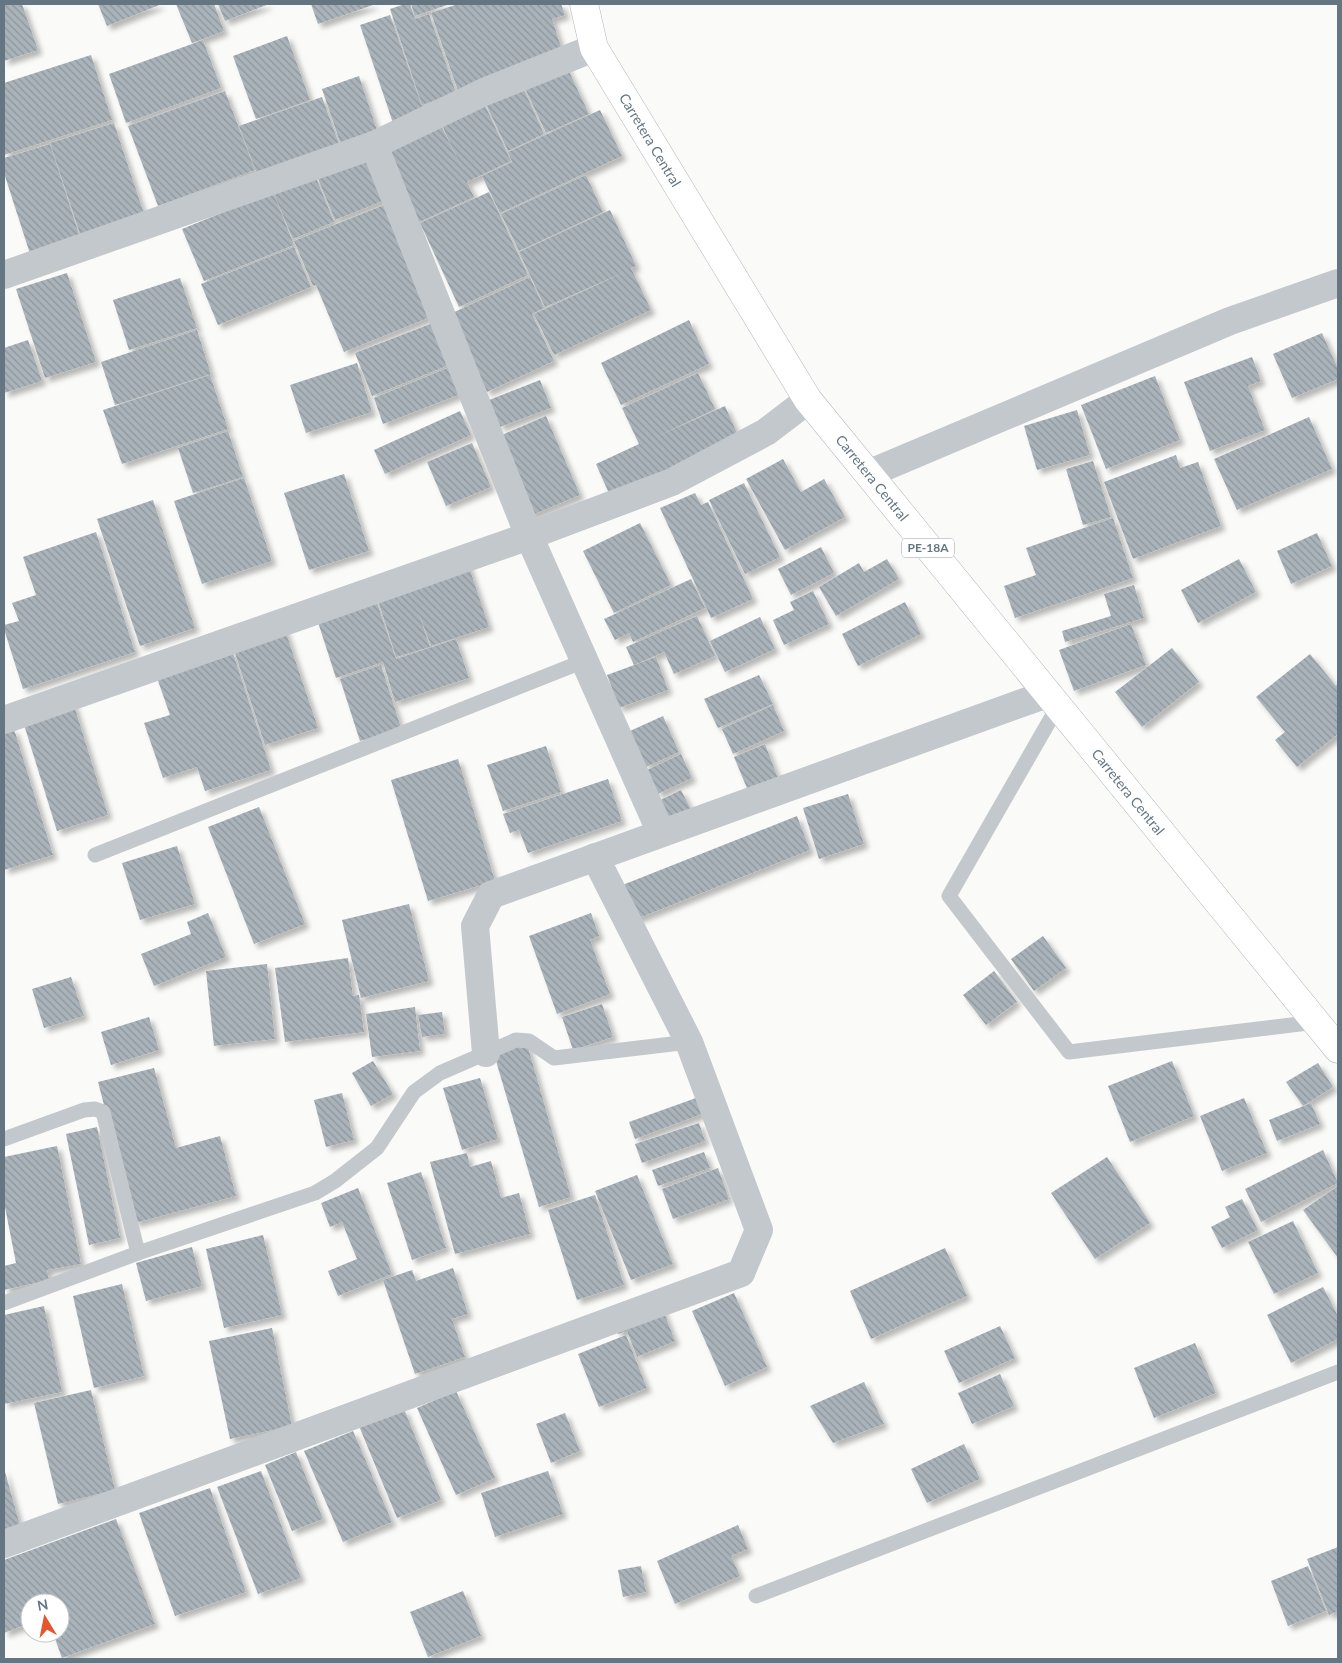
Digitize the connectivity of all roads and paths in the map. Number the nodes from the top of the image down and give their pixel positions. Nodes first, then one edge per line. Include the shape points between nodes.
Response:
1 (584, 4) edge
2 (594, 48) junction
3 (374, 145) junction
4 (4, 275) edge
5 (1338, 283) edge
6 (808, 400) junction
7 (868, 474) junction
8 (529, 536) junction
9 (584, 661) junction
10 (1052, 700) junction
11 (4, 720) edge
12 (661, 834) junction
13 (94, 856) dead end
14 (595, 857) junction
15 (1316, 1022) junction
16 (689, 1042) junction
17 (1338, 1050) edge
18 (486, 1054) junction
19 (4, 1139) edge
20 (138, 1253) junction
21 (4, 1303) edge
22 (1338, 1372) edge
23 (4, 1544) edge
24 (756, 1596) dead end

1 - 2 highway, Carretera Central / PE-18A
2 - 3 street via 484,92
2 - 6 highway, Carretera Central / PE-18A
3 - 4 street
3 - 8 street
5 - 7 street via 1230,322
6 - 7 highway, Carretera Central / PE-18A
6 - 8 street via 766,432 672,482
7 - 10 highway, Carretera Central / PE-18A
8 - 9 street
8 - 11 street
9 - 12 street
9 - 13 lane
10 - 12 street
10 - 15 highway, Carretera Central / PE-18A
10 - 15 lane via 949,896 1069,1052
12 - 14 street
14 - 16 street
14 - 18 street via 491,895 475,926
15 - 17 highway, Carretera Central / PE-18A
16 - 18 lane via 554,1058 529,1041 516,1040
16 - 23 street via 759,1230 741,1273
18 - 20 lane via 440,1072 414,1092 377,1148 335,1181 294,1202
19 - 20 lane via 84,1110 103,1112
20 - 21 lane
22 - 24 lane

